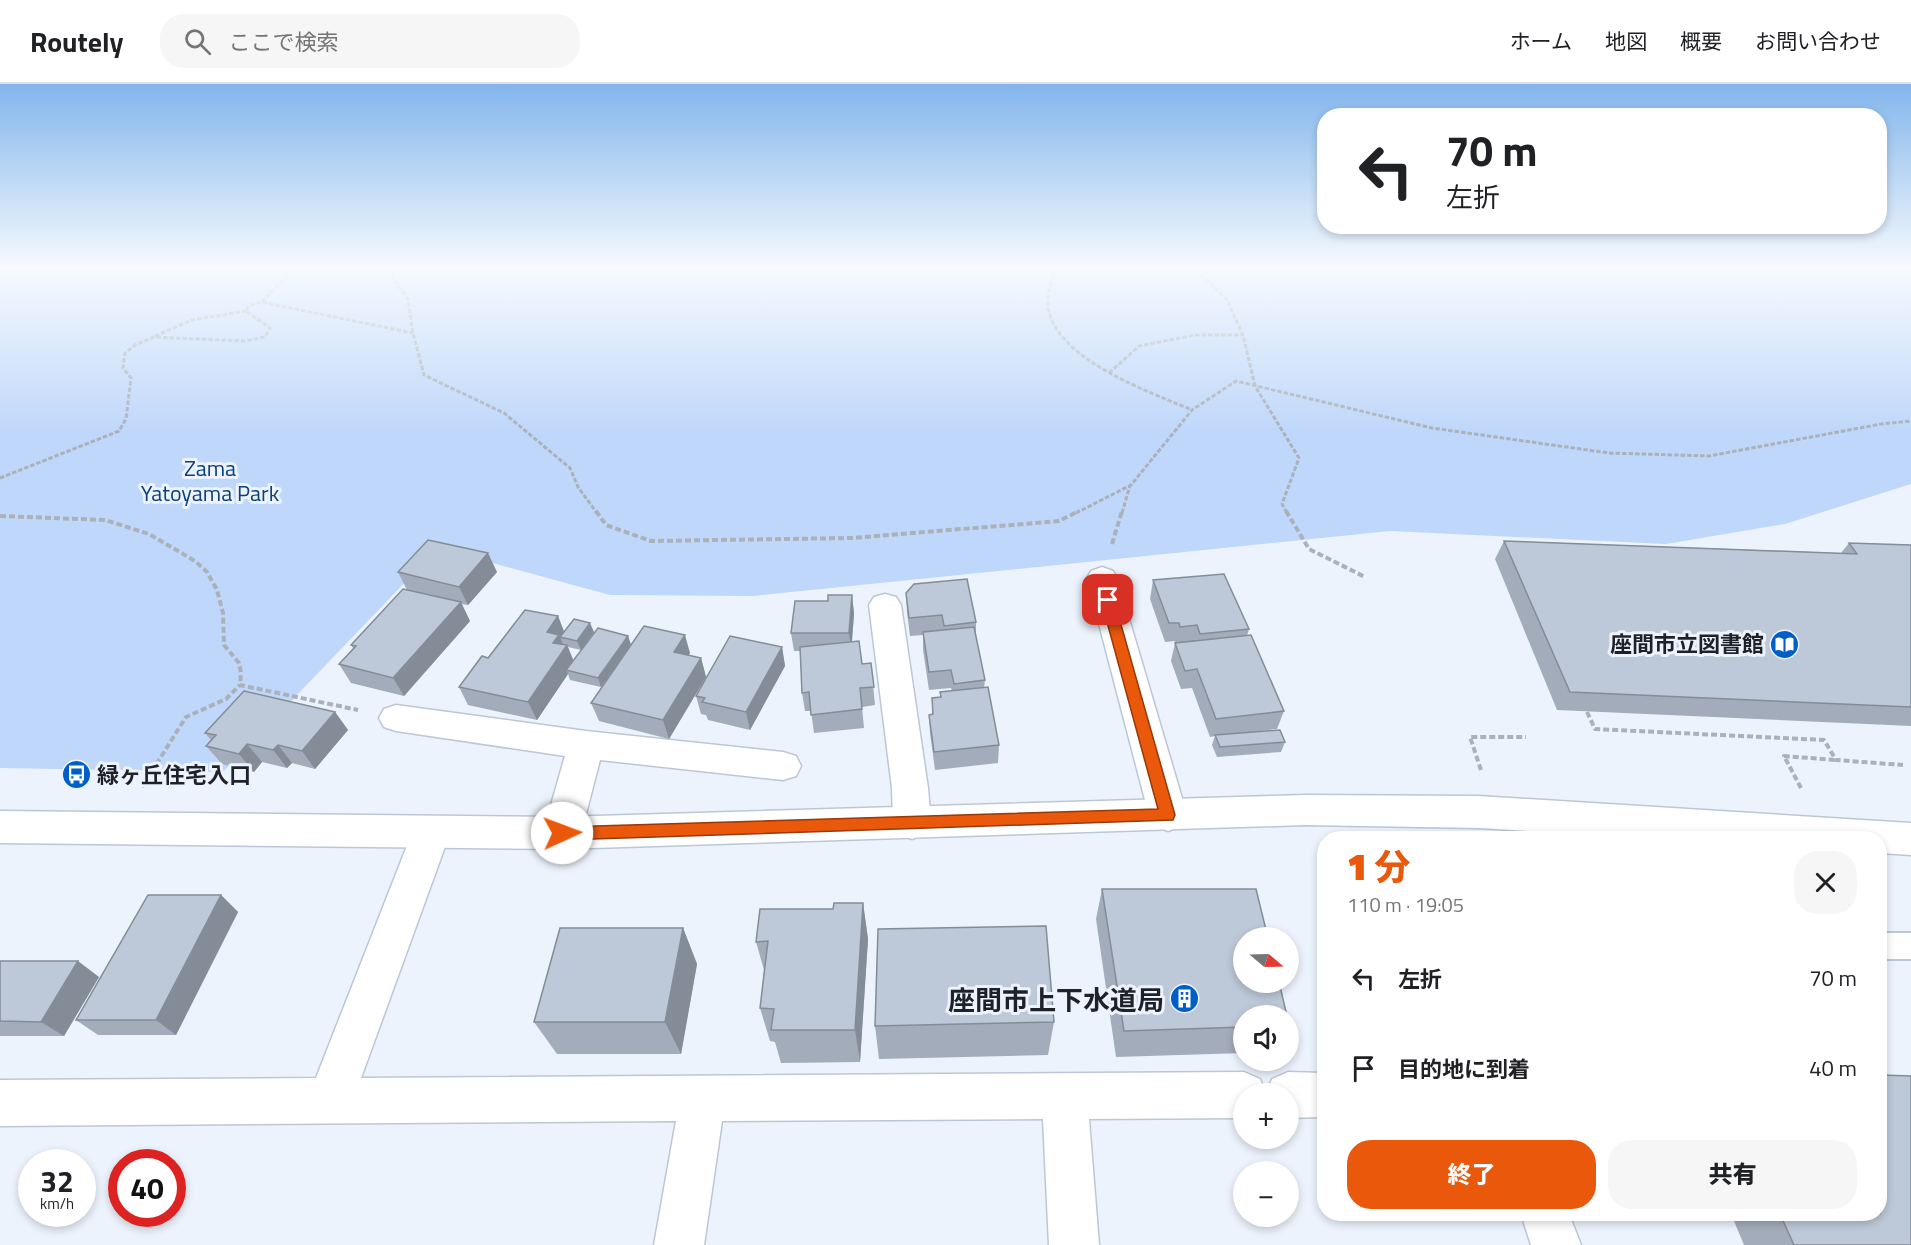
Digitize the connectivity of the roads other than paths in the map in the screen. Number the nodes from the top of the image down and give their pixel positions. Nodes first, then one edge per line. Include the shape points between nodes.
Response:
1 (1102, 578) road end
2 (885, 605) dead end
3 (396, 718) road end
4 (586, 745) junction
5 (783, 766) dead end
6 (1168, 815) junction
7 (912, 823) junction
8 (1411, 825) edge
9 (0, 828) edge
10 (1783, 831) edge
11 (430, 833) junction
12 (562, 833) junction
13 (1887, 838) edge
14 (1911, 839) edge
15 (1233, 1095) edge
16 (1299, 1095) edge
17 (1317, 1095) edge
18 (1065, 1096) junction
19 (703, 1098) junction
20 (330, 1101) junction
21 (0, 1103) edge
22 (1547, 1221) edge
23 (679, 1245) edge
24 (1074, 1245) edge
25 (1556, 1245) edge

1 - 6 street
2 - 7 street
3 - 4 street
4 - 5 street
4 - 12 street
6 - 7 street
6 - 8 street via 1305,810
7 - 12 street
8 - 10 street via 1478,812
9 - 11 street
11 - 12 street
11 - 20 street
13 - 14 street
15 - 18 street
16 - 17 street
18 - 19 street
18 - 24 street
19 - 20 street
19 - 23 street
20 - 21 street
22 - 25 street

